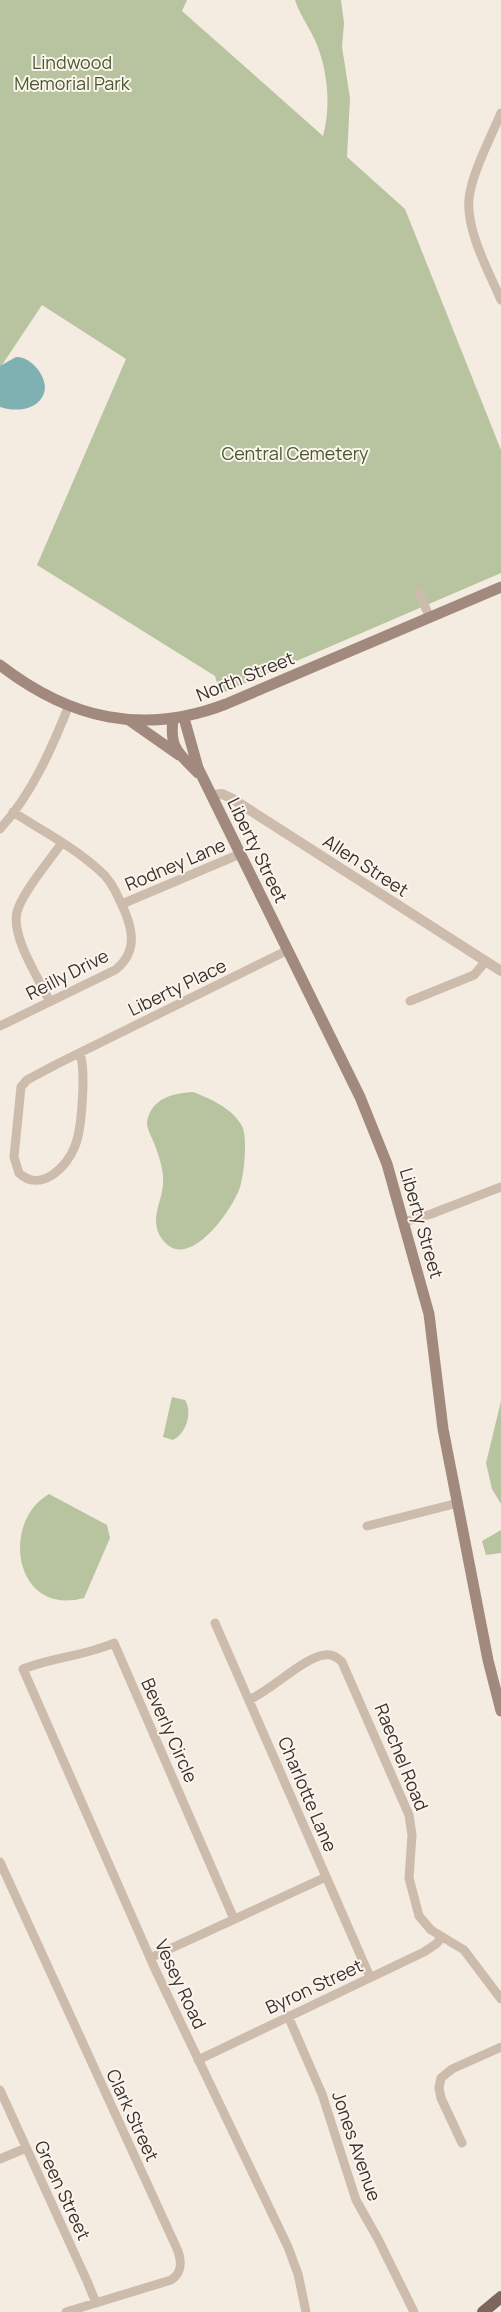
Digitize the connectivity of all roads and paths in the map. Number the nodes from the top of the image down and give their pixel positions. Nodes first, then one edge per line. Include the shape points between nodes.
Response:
1 (501, 114) edge
2 (501, 300) edge
3 (501, 588) edge
4 (419, 593) dead end
5 (430, 618) junction
6 (0, 665) edge
7 (70, 705) junction
8 (178, 719) junction
9 (129, 720) junction
10 (180, 756) junction
11 (203, 778) junction
12 (212, 795) junction
13 (13, 812) junction
14 (0, 829) edge
15 (61, 844) junction
16 (240, 854) junction
17 (122, 904) junction
18 (288, 950) junction
19 (486, 961) junction
20 (501, 971) edge
21 (410, 1001) dead end
22 (50, 1002) junction
23 (0, 1026) edge
24 (80, 1053) junction
25 (501, 1187) edge
26 (404, 1222) junction
27 (458, 1503) junction
28 (367, 1526) dead end
29 (216, 1623) dead end
30 (23, 1669) joint
31 (249, 1700) junction
32 (501, 1712) edge
33 (0, 1862) edge
34 (326, 1877) junction
35 (234, 1919) junction
36 (442, 1937) junction
37 (150, 1958) junction
38 (370, 1977) junction
39 (501, 2000) edge
40 (288, 2016) junction
41 (501, 2046) edge
42 (198, 2060) junction
43 (0, 2090) edge
44 (462, 2143) dead end
45 (26, 2148) junction
46 (0, 2159) edge
47 (501, 2296) edge
48 (96, 2303) junction
49 (66, 2312) edge
50 (306, 2312) edge
51 (414, 2312) edge
52 (483, 2312) edge

1 - 2 street via 472,185 468,204 474,235
3 - 5 main road, North Street
4 - 5 street
5 - 8 main road, North Street via 226,704
6 - 7 main road, North Street
7 - 9 main road, North Street
7 - 13 street via 42,766
8 - 9 main road, North Street
8 - 10 main road, Liberty Street via 173,741
8 - 11 main road, Liberty Street
9 - 10 main road
10 - 11 main road, Liberty Street
11 - 12 main road, Liberty Street
12 - 16 main road, Liberty Street
12 - 19 street, Allen Street via 232,798
13 - 14 street
13 - 15 street, Reilly Drive
15 - 17 street, Reilly Drive via 104,874
15 - 22 street via 24,898 16,917 20,940
16 - 17 street, Rodney Lane
16 - 18 main road, Liberty Street
17 - 22 street, Reilly Drive via 132,938 124,961 109,973
18 - 24 street, Liberty Place
18 - 26 main road, Liberty Street via 372,1124
19 - 20 street, Allen Street
19 - 21 street via 474,975
22 - 23 street, Reilly Drive
24 - 24 street, Liberty Place via 31,1078 21,1087 14,1162 19,1173 30,1180 42,1181 51,1177 76,1146 83,1069
25 - 26 street
26 - 27 main road, Liberty Street via 429,1314 440,1411
27 - 28 street
27 - 32 main road, Liberty Street
29 - 31 street, Charlotte Lane
30 - 35 street, Beverly Circle via 87,1654 114,1643
30 - 37 street, Vesey Road
31 - 34 street, Charlotte Lane
31 - 36 street, Raechel Road via 315,1657 330,1655 342,1662 407,1807 412,1829 409,1878 417,1910 426,1926
33 - 48 street, Clark Street via 179,2256 180,2270 171,2280
34 - 35 street
34 - 38 street, Charlotte Lane
35 - 37 street
36 - 38 street, Byron Street via 424,1952
36 - 39 street, Raechel Road via 464,1950
37 - 42 street, Vesey Road
38 - 40 street, Byron Street
40 - 42 street, Byron Street
40 - 51 street, Jones Avenue via 322,2094 356,2200
41 - 44 street via 452,2069 441,2078 441,2098
42 - 50 street, Vesey Road via 292,2256
43 - 45 street, Green Street
45 - 46 street
45 - 48 street, Green Street
47 - 52 main road
48 - 49 street, Clark Street

